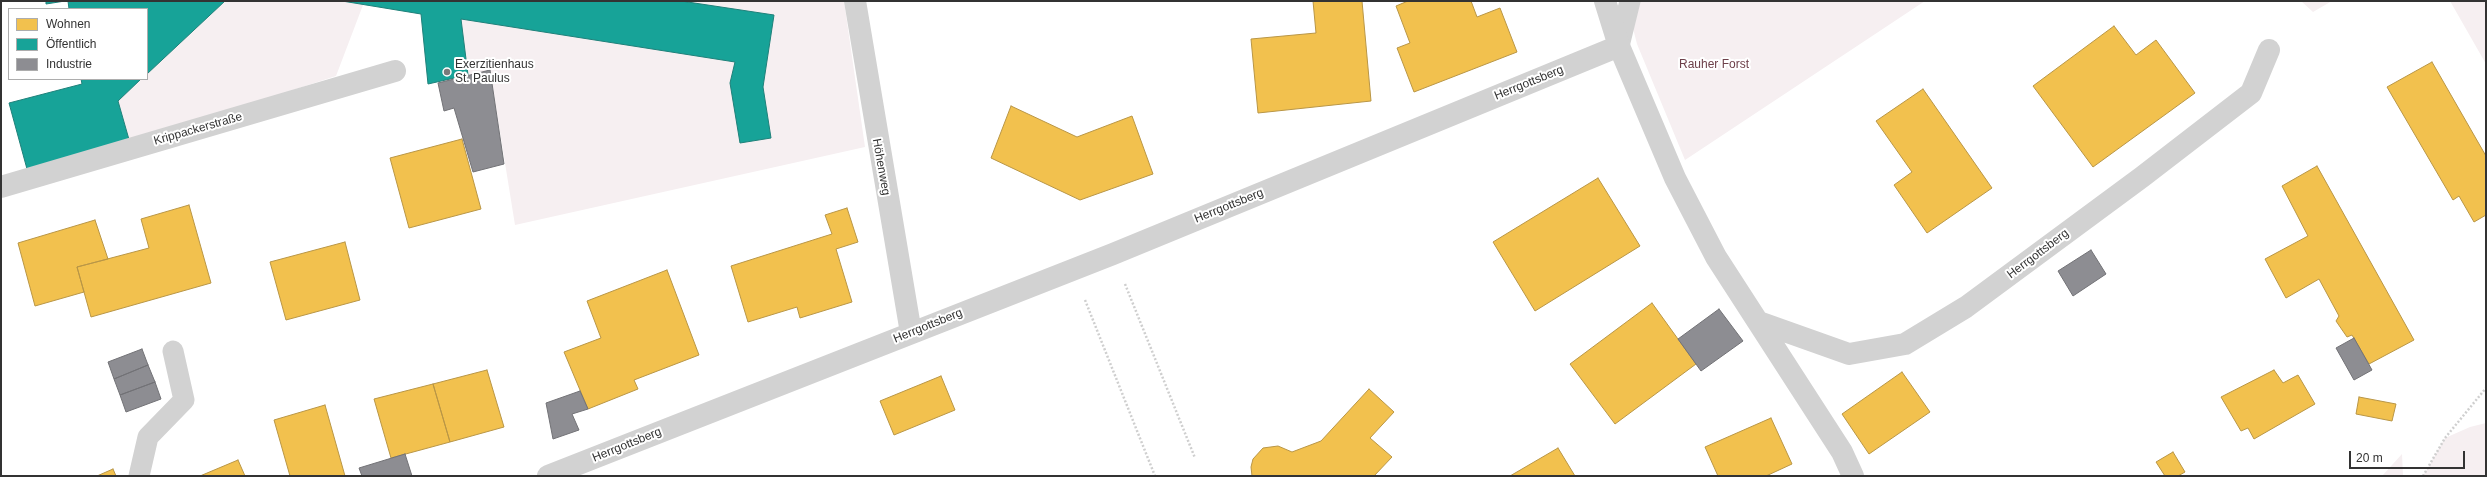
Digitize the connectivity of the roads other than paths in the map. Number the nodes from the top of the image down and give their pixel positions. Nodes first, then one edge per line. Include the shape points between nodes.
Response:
1 (855, 1) edge
2 (1605, 1) edge
3 (1630, 1) edge
4 (1620, 46) junction
5 (2268, 50) dead end
6 (395, 71) dead end
7 (1, 187) edge
8 (1759, 322) junction
9 (911, 333) junction
10 (173, 351) dead end
11 (139, 476) edge
12 (548, 476) edge
13 (1853, 476) edge

1 - 9 street, Höhenweg via 877,144
2 - 4 street
3 - 4 lane
4 - 8 street via 1675,178 1716,257
4 - 9 street, Herrgottsberg via 1114,254
5 - 8 street, Herrgottsberg via 2251,93 1966,307 1905,344 1849,354
6 - 7 street, Krippackerstraße
8 - 13 street via 1842,452
9 - 12 street, Herrgottsberg
10 - 11 lane via 184,400 148,437

